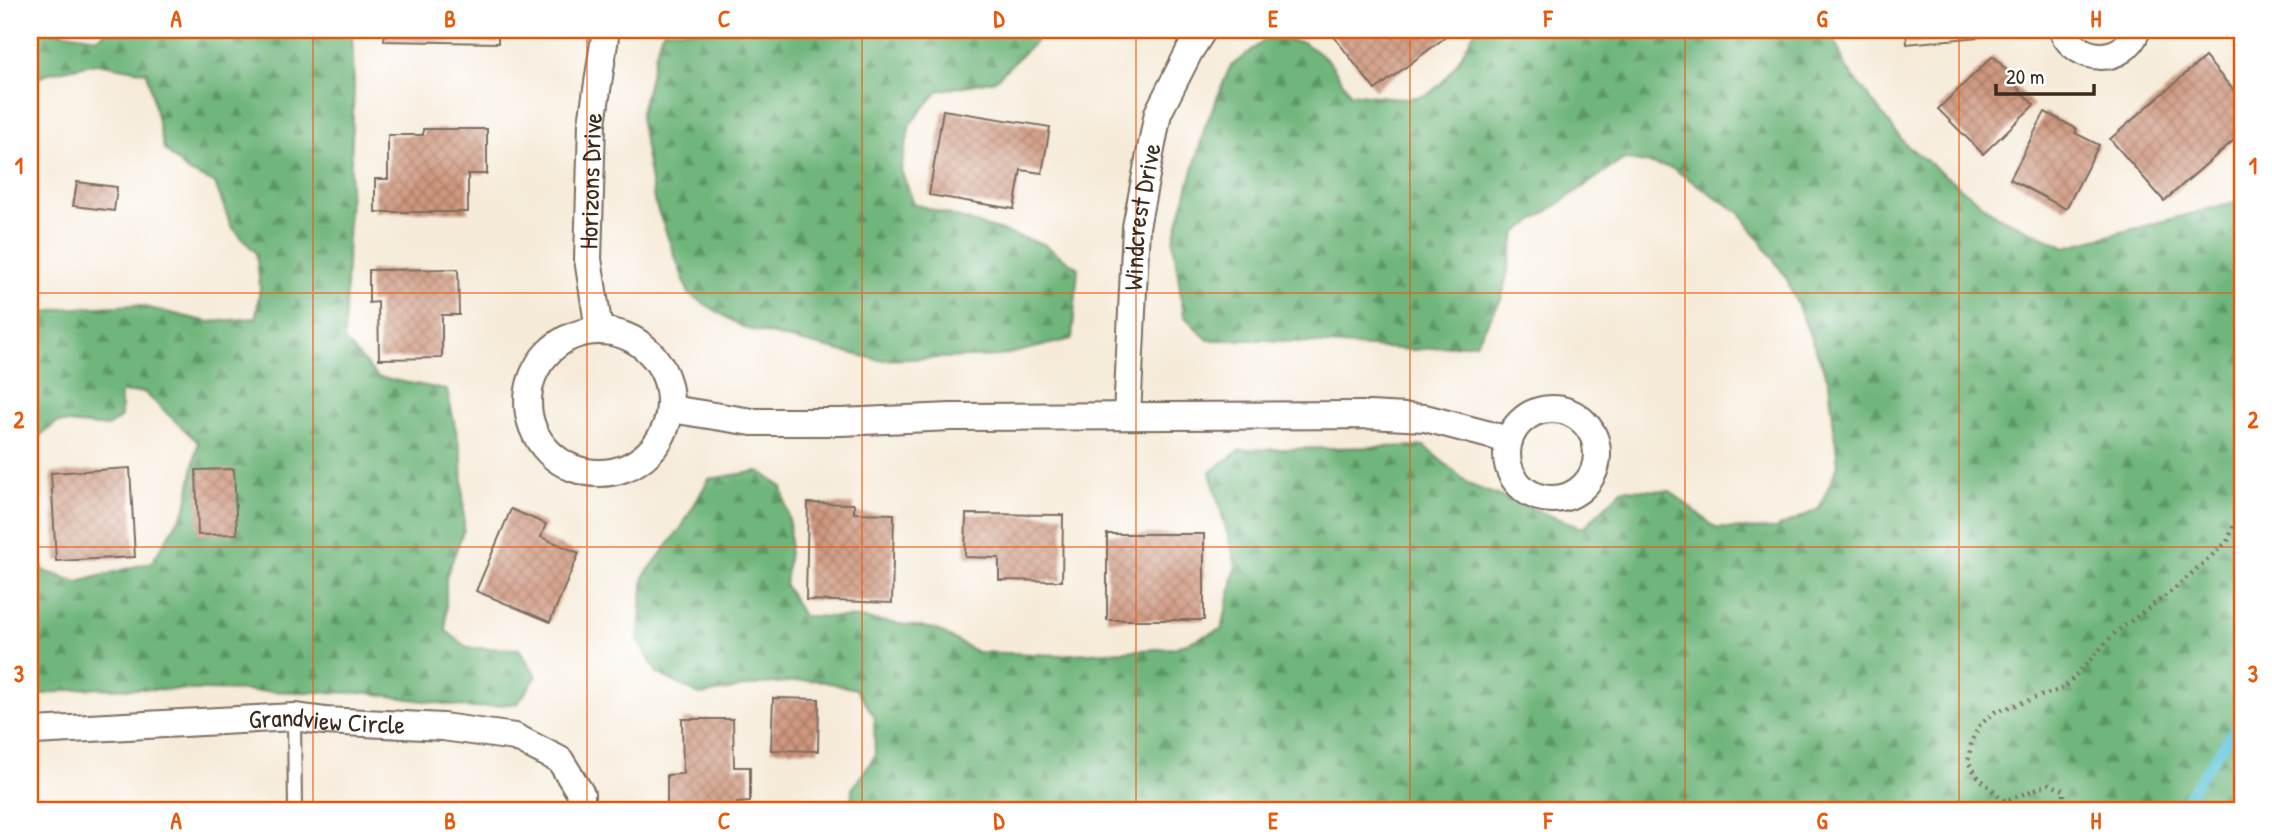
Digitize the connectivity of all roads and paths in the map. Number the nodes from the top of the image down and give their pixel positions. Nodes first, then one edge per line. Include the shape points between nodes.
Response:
1 (606, 30) edge
2 (1203, 30) edge
3 (2062, 30) edge
4 (2137, 30) edge
5 (599, 330) junction
6 (671, 409) junction
7 (1127, 416) junction
8 (1509, 440) dead end
9 (2242, 507) edge
10 (294, 717) junction
11 (30, 733) edge
12 (295, 810) edge
13 (581, 810) edge
14 (2064, 810) edge

1 - 5 street, Horizons Drive via 592,123 588,259
2 - 7 street, Windcrest Drive via 1158,113 1136,227
3 - 4 street via 2075,48 2100,56 2125,47
5 - 6 street via 642,344 659,362 669,384
5 - 6 street via 557,344 530,381 527,402 541,445 559,462 582,472 607,473 630,467 650,453 664,432
6 - 7 street via 752,422
7 - 8 street via 1425,418
9 - 14 path via 2227,542 2116,632 2064,688 1994,712 1980,725 1968,762 1979,778 2005,801 2049,784 2064,790
10 - 11 street, Grandview Circle
10 - 12 lane
10 - 13 street, Grandview Circle via 443,727 514,737 560,760 581,794

